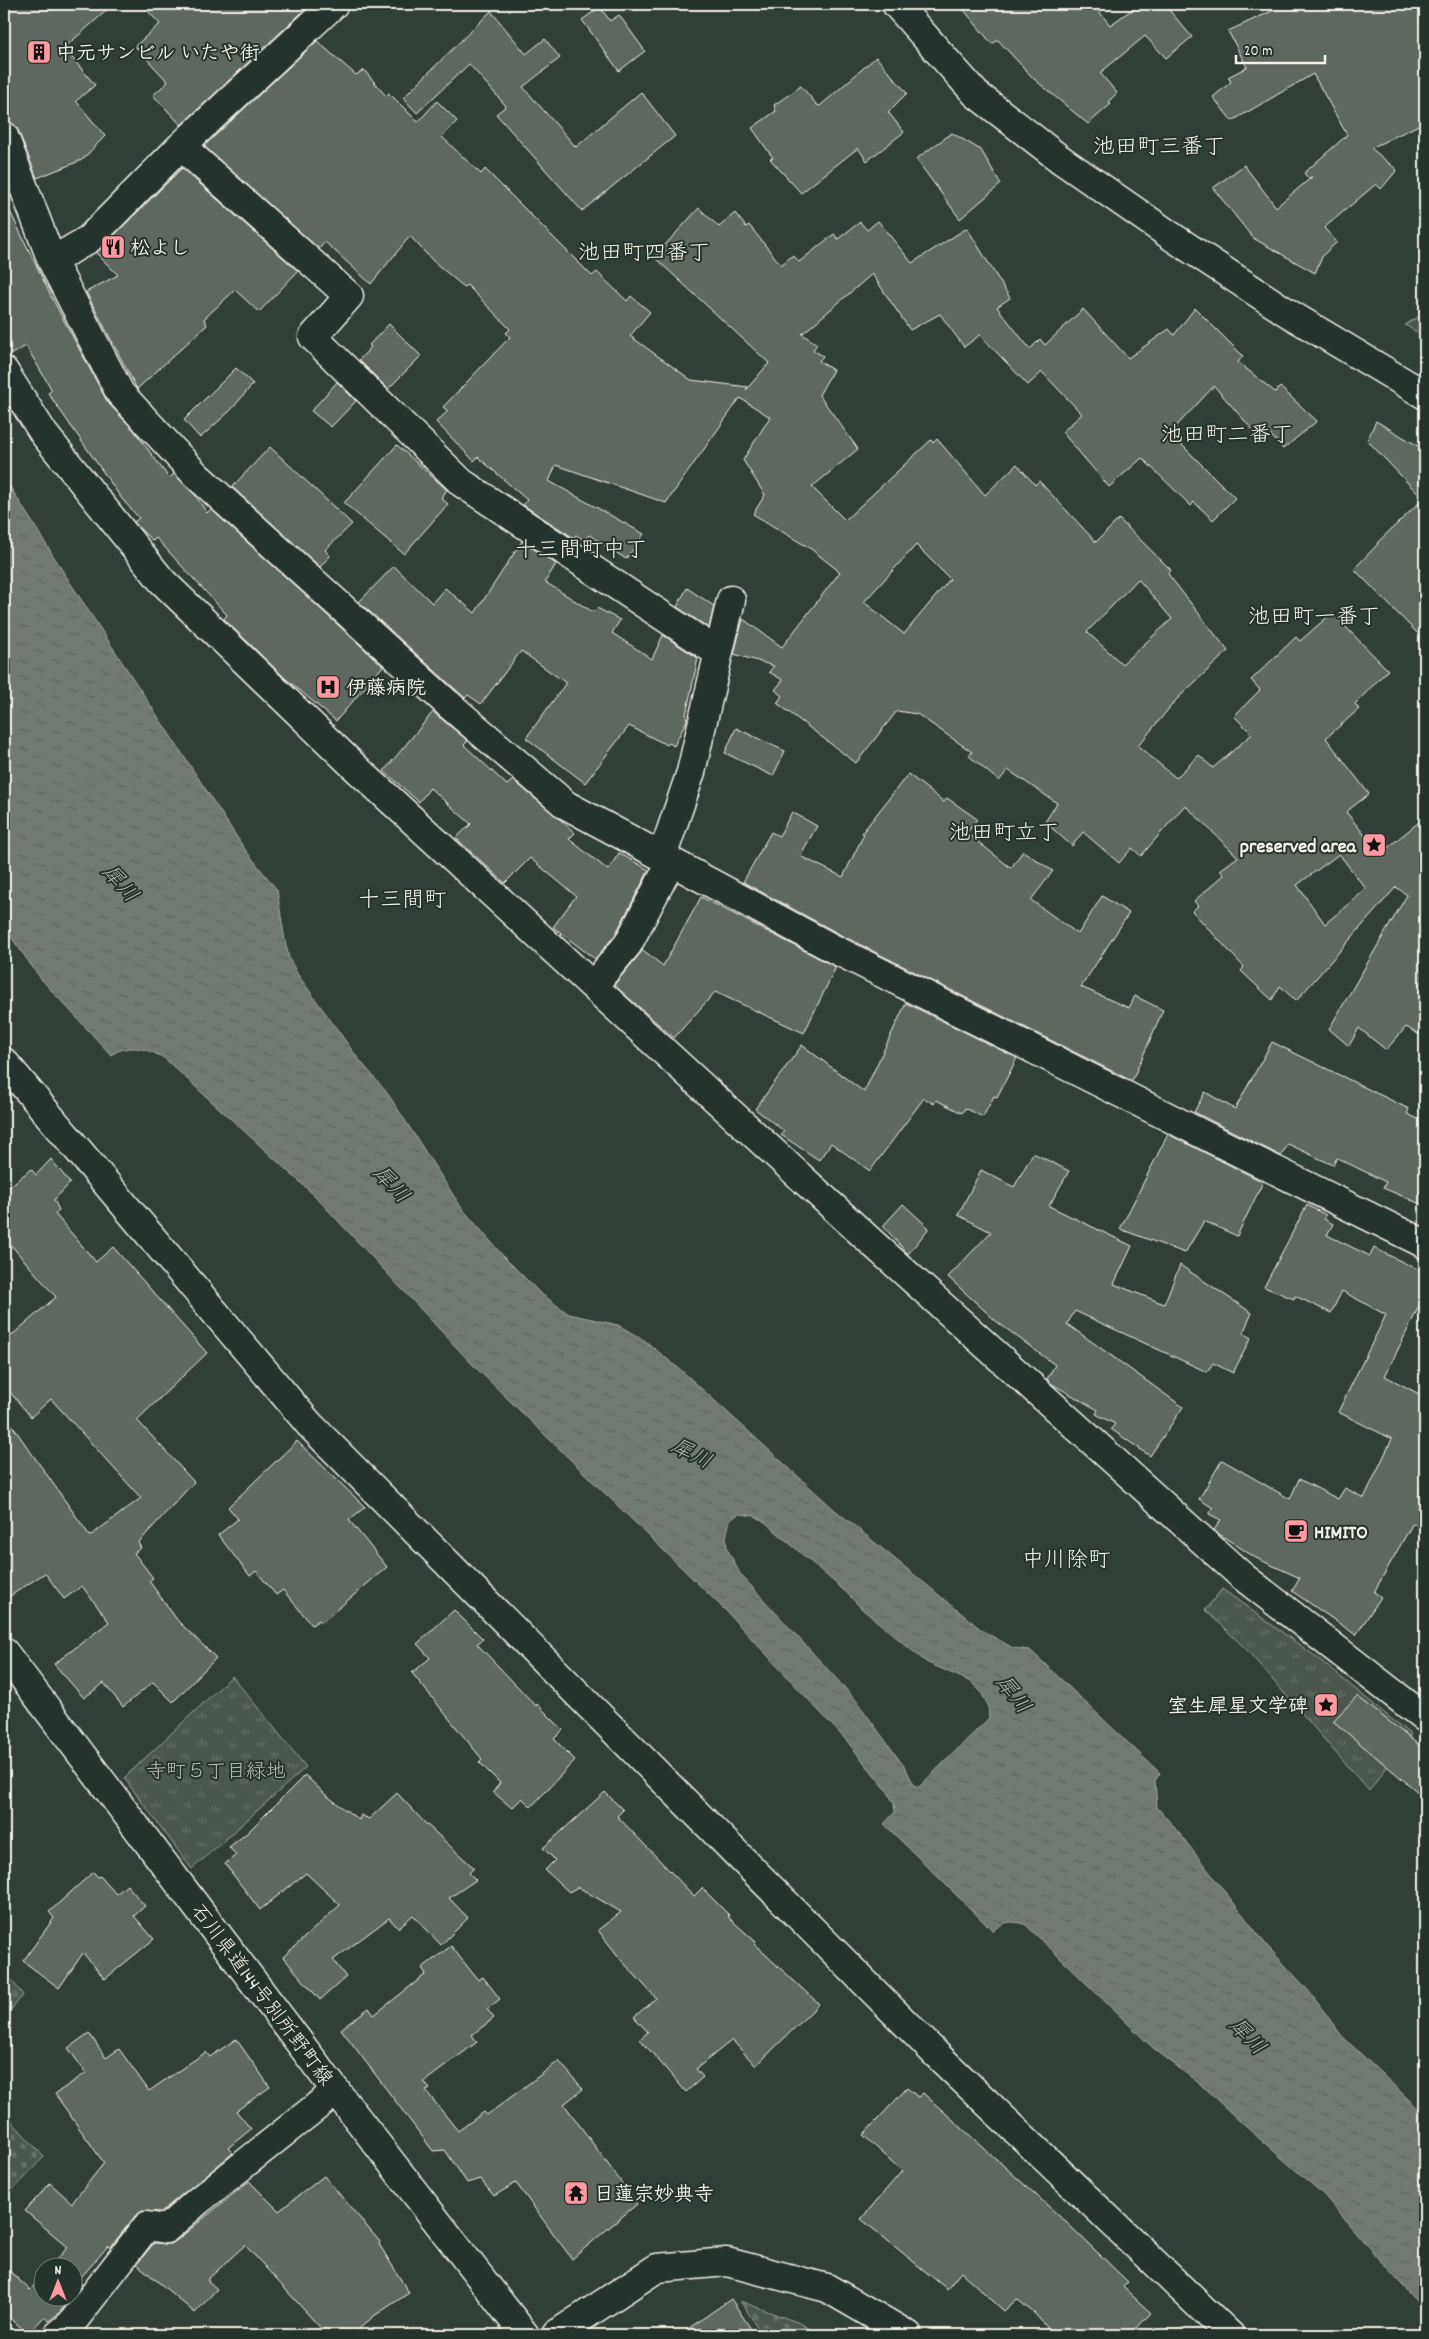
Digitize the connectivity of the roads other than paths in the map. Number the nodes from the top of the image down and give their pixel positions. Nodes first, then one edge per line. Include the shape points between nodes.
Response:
1 (334, 4) edge
2 (896, 4) edge
3 (4, 136) edge
4 (182, 146) junction
5 (52, 261) junction
6 (4, 371) edge
7 (1425, 395) edge
8 (731, 600) dead end
9 (717, 652) junction
10 (666, 859) junction
11 (593, 986) junction
12 (4, 1062) edge
13 (1425, 1244) edge
14 (4, 1652) edge
15 (1425, 1718) edge
16 (336, 2091) junction
17 (58, 2335) edge
18 (525, 2335) edge
19 (554, 2335) edge
20 (908, 2335) edge
21 (1230, 2335) edge

1 - 4 street
2 - 7 street via 976,94 1060,159 1280,308
3 - 5 street
4 - 5 street via 89,239
4 - 9 street via 349,296 313,338 462,483
5 - 10 street via 120,394 196,475 447,703 566,805
6 - 11 street via 44,434 162,581 357,769
8 - 9 street
9 - 10 street via 691,772
10 - 11 street via 628,944
10 - 13 street via 834,949
11 - 15 street via 1242,1576
12 - 21 street via 309,1424 930,2048
14 - 16 street, 石川県道144号別所野町線
16 - 17 street via 166,2229 147,2226
16 - 18 street, 石川県道144号別所野町線
19 - 20 street via 656,2268 728,2262 827,2288

